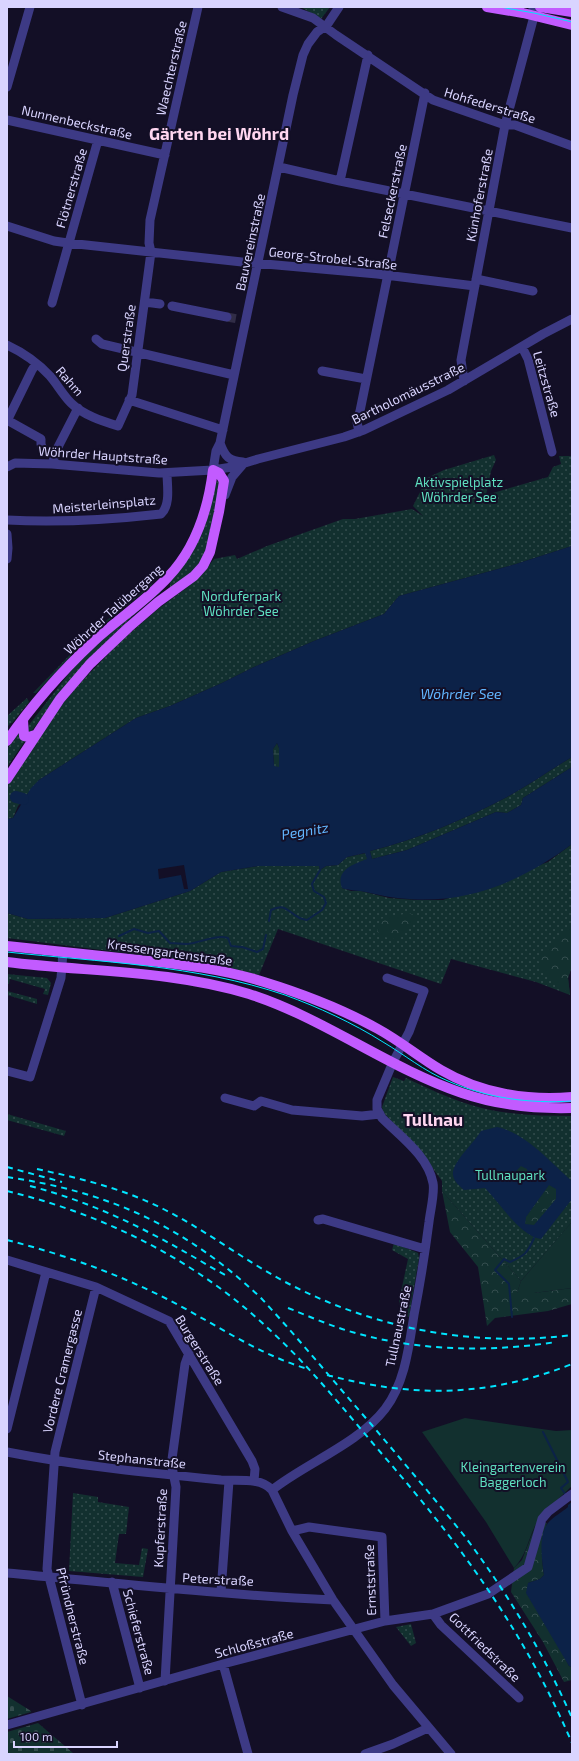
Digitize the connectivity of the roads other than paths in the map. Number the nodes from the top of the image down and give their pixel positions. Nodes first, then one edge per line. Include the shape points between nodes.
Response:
1 (30, 7) edge
2 (198, 7) edge
3 (282, 7) edge
4 (339, 7) edge
5 (487, 7) edge
6 (540, 7) edge
7 (533, 11) edge
8 (572, 12) edge
9 (572, 25) edge
10 (325, 27) junction
11 (368, 55) junction
12 (7, 87) edge
13 (426, 93) junction
14 (7, 120) edge
15 (505, 125) junction
16 (98, 140) junction
17 (572, 146) edge
18 (165, 155) junction
19 (279, 167) junction
20 (340, 181) junction
21 (404, 194) junction
22 (489, 211) junction
23 (7, 226) edge
24 (572, 228) edge
25 (68, 243) junction
26 (151, 252) junction
27 (259, 263) junction
28 (387, 276) junction
29 (475, 283) junction
30 (533, 291) dead end
31 (144, 302) junction
32 (52, 303) dead end
33 (160, 304) dead end
34 (172, 306) dead end
35 (227, 317) tunnel mouth
36 (572, 319) edge
37 (96, 339) dead end
38 (7, 345) edge
39 (522, 347) junction
40 (138, 352) junction
41 (36, 364) junction
42 (322, 371) dead end
43 (234, 375) junction
44 (366, 379) junction
45 (464, 381) junction
46 (130, 400) junction
47 (78, 408) junction
48 (7, 420) edge
49 (118, 426) joint
50 (223, 430) junction
51 (364, 430) junction
52 (41, 439) junction
53 (220, 443) junction
54 (50, 444) dead end
55 (44, 452) dead end
56 (552, 452) dead end
57 (245, 462) junction
58 (52, 464) junction
59 (11, 465) edge
60 (213, 470) junction
61 (167, 473) junction
62 (219, 512) junction
63 (7, 520) edge
64 (7, 534) edge
65 (7, 559) edge
66 (164, 582) junction
67 (158, 602) junction
68 (23, 720) junction
69 (35, 735) junction
70 (9, 738) edge
71 (9, 774) edge
72 (10, 946) edge
73 (63, 952) junction
74 (7, 962) edge
75 (62, 968) junction
76 (387, 978) dead end
77 (403, 1044) junction
78 (392, 1062) junction
79 (7, 1071) edge
80 (572, 1097) edge
81 (225, 1098) dead end
82 (572, 1108) edge
83 (380, 1114) junction
84 (318, 1220) dead end
85 (425, 1249) junction
86 (7, 1260) edge
87 (46, 1272) junction
88 (96, 1287) junction
89 (189, 1353) junction
90 (7, 1429) edge
91 (7, 1452) edge
92 (54, 1461) junction
93 (174, 1476) junction
94 (228, 1481) junction
95 (254, 1481) junction
96 (272, 1490) junction
97 (572, 1494) edge
98 (292, 1530) junction
99 (7, 1573) edge
100 (48, 1576) junction
101 (112, 1582) junction
102 (170, 1589) junction
103 (221, 1592) junction
104 (333, 1600) junction
105 (433, 1614) junction
106 (385, 1621) junction
107 (356, 1630) junction
108 (223, 1664) junction
109 (165, 1681) junction
110 (140, 1688) junction
111 (519, 1698) dead end
112 (82, 1705) junction
113 (7, 1725) edge
114 (428, 1728) junction
115 (248, 1754) edge
116 (365, 1754) edge
117 (451, 1754) edge

1 - 12 street
2 - 18 street, Waechterstraße
3 - 10 street, Hohfederstraße via 308,15
4 - 10 street, Bauvereinstraße
5 - 7 main road
6 - 8 main road
7 - 9 main road
7 - 15 street, Künhoferstraße
10 - 11 street, Hohfederstraße
10 - 19 street, Bauvereinstraße via 314,35 304,55 293,95
11 - 13 street, Hohfederstraße
11 - 20 street
13 - 15 street, Hohfederstraße via 440,103
13 - 21 street, Felseckerstraße
14 - 16 street, Nunnenbeckstraße
15 - 17 street, Hohfederstraße via 515,125
15 - 22 street, Künhoferstraße
16 - 18 street, Nunnenbeckstraße
16 - 25 street, Flötnerstraße
18 - 26 street, Waechterstraße via 150,220
19 - 20 street
19 - 27 street, Bauvereinstraße
20 - 21 street
21 - 22 street
21 - 28 street, Felseckerstraße
22 - 24 street
22 - 29 street, Künhoferstraße
23 - 25 street, Georg-Strobel-Straße
25 - 26 street, Georg-Strobel-Straße
25 - 32 street
26 - 27 street, Georg-Strobel-Straße
26 - 31 street, Querstraße
27 - 28 street, Georg-Strobel-Straße
27 - 43 street, Bauvereinstraße via 242,320
28 - 29 street, Georg-Strobel-Straße
28 - 44 street, Felseckerstraße
29 - 30 street, Georg-Strobel-Straße
29 - 45 street, Künhoferstraße via 461,360
31 - 33 street
31 - 40 street, Querstraße
34 - 35 street
36 - 39 street, Bartholomäusstraße
37 - 40 street via 102,344
38 - 41 street, Rahm
39 - 45 street, Bartholomäusstraße
39 - 56 street, Leitzstraße via 528,358
40 - 43 street
40 - 46 street, Querstraße
41 - 47 street, Rahm
41 - 48 street
42 - 44 street
43 - 50 street, Bauvereinstraße
44 - 51 street, Felseckerstraße via 357,422
45 - 51 street, Bartholomäusstraße
46 - 49 street, Querstraße
46 - 50 street
47 - 49 street, Rahm
47 - 58 street
48 - 52 street
50 - 53 street, Bauvereinstraße
51 - 57 street, Bartholomäusstraße via 344,438
52 - 54 street
52 - 55 street
53 - 57 street via 228,459 233,462
53 - 60 street, Bauvereinstraße
57 - 60 street, Bartholomäusstraße
57 - 62 street via 231,479
58 - 59 street, Wöhrder Hauptstraße
58 - 61 street, Wöhrder Hauptstraße
60 - 61 street, Wöhrder Hauptstraße
60 - 62 main road, Wöhrder Talübergang via 219,473 223,480
60 - 66 main road, Wöhrder Talübergang via 208,501 197,533 179,564
61 - 63 street, Meisterleinsplatz via 167,503 161,514 76,522
62 - 67 main road, Wöhrder Talübergang via 210,552 203,566 194,576
64 - 65 street
66 - 67 main road via 165,589
66 - 68 main road, Wöhrder Talübergang via 85,649
67 - 69 main road, Wöhrder Talübergang via 90,664 60,699
68 - 69 main road via 24,736
68 - 70 main road, Wöhrder Talübergang
69 - 71 main road, Wöhrder Talübergang
72 - 73 main road, Kressengartenstraße
73 - 75 street
73 - 77 main road, Kressengartenstraße via 185,965 245,976 342,1011
74 - 75 main road, Kressengartenstraße
75 - 78 main road, Kressengartenstraße via 186,980 248,994 304,1016
75 - 79 street via 30,1077
76 - 77 street via 424,991
77 - 78 street
77 - 80 main road, Kressengartenstraße via 444,1072 490,1090 528,1097
78 - 82 main road, Kressengartenstraße via 441,1085 477,1098 520,1106
78 - 83 street via 377,1100
81 - 83 street via 254,1106 261,1101 292,1110 362,1116
83 - 85 street, Tullnaustraße via 427,1165 434,1185
84 - 85 street via 323,1219
85 - 96 street, Tullnaustraße via 407,1354 396,1387 385,1409 354,1437
86 - 87 street, Burgerstraße
87 - 88 street, Burgerstraße
87 - 90 street
88 - 89 street, Burgerstraße via 169,1321
88 - 92 street, Vordere Cramergasse
89 - 93 street, Kupferstraße via 185,1364 172,1459
89 - 95 street, Burgerstraße via 252,1460 255,1469
91 - 92 street, Stephanstraße
92 - 93 street, Stephanstraße
92 - 100 street, Pfründnerstraße
93 - 94 street, Stephanstraße
93 - 102 street, Kupferstraße via 176,1488
94 - 95 street, Stephanstraße
94 - 103 street
95 - 96 street, Stephanstraße via 262,1482
96 - 98 street
97 - 105 street, Schloßstraße via 542,1519 528,1567 488,1594
98 - 104 street
98 - 106 street, Ernststraße via 309,1527 382,1537
99 - 100 street, Peterstraße
100 - 101 street, Peterstraße
100 - 112 street, Pfründnerstraße
101 - 102 street, Peterstraße
101 - 110 street, Schieferstraße
102 - 103 street, Peterstraße
102 - 109 street, Kupferstraße
103 - 104 street, Peterstraße
104 - 107 street
105 - 106 street, Schloßstraße
105 - 111 street, Gottfriedstraße via 441,1625
106 - 107 street, Schloßstraße
107 - 108 street, Schloßstraße
107 - 114 street via 393,1685
108 - 109 street, Schloßstraße
108 - 115 street
109 - 110 street, Schloßstraße
110 - 112 street, Schloßstraße
112 - 113 street, Schloßstraße
114 - 116 street
114 - 117 street

